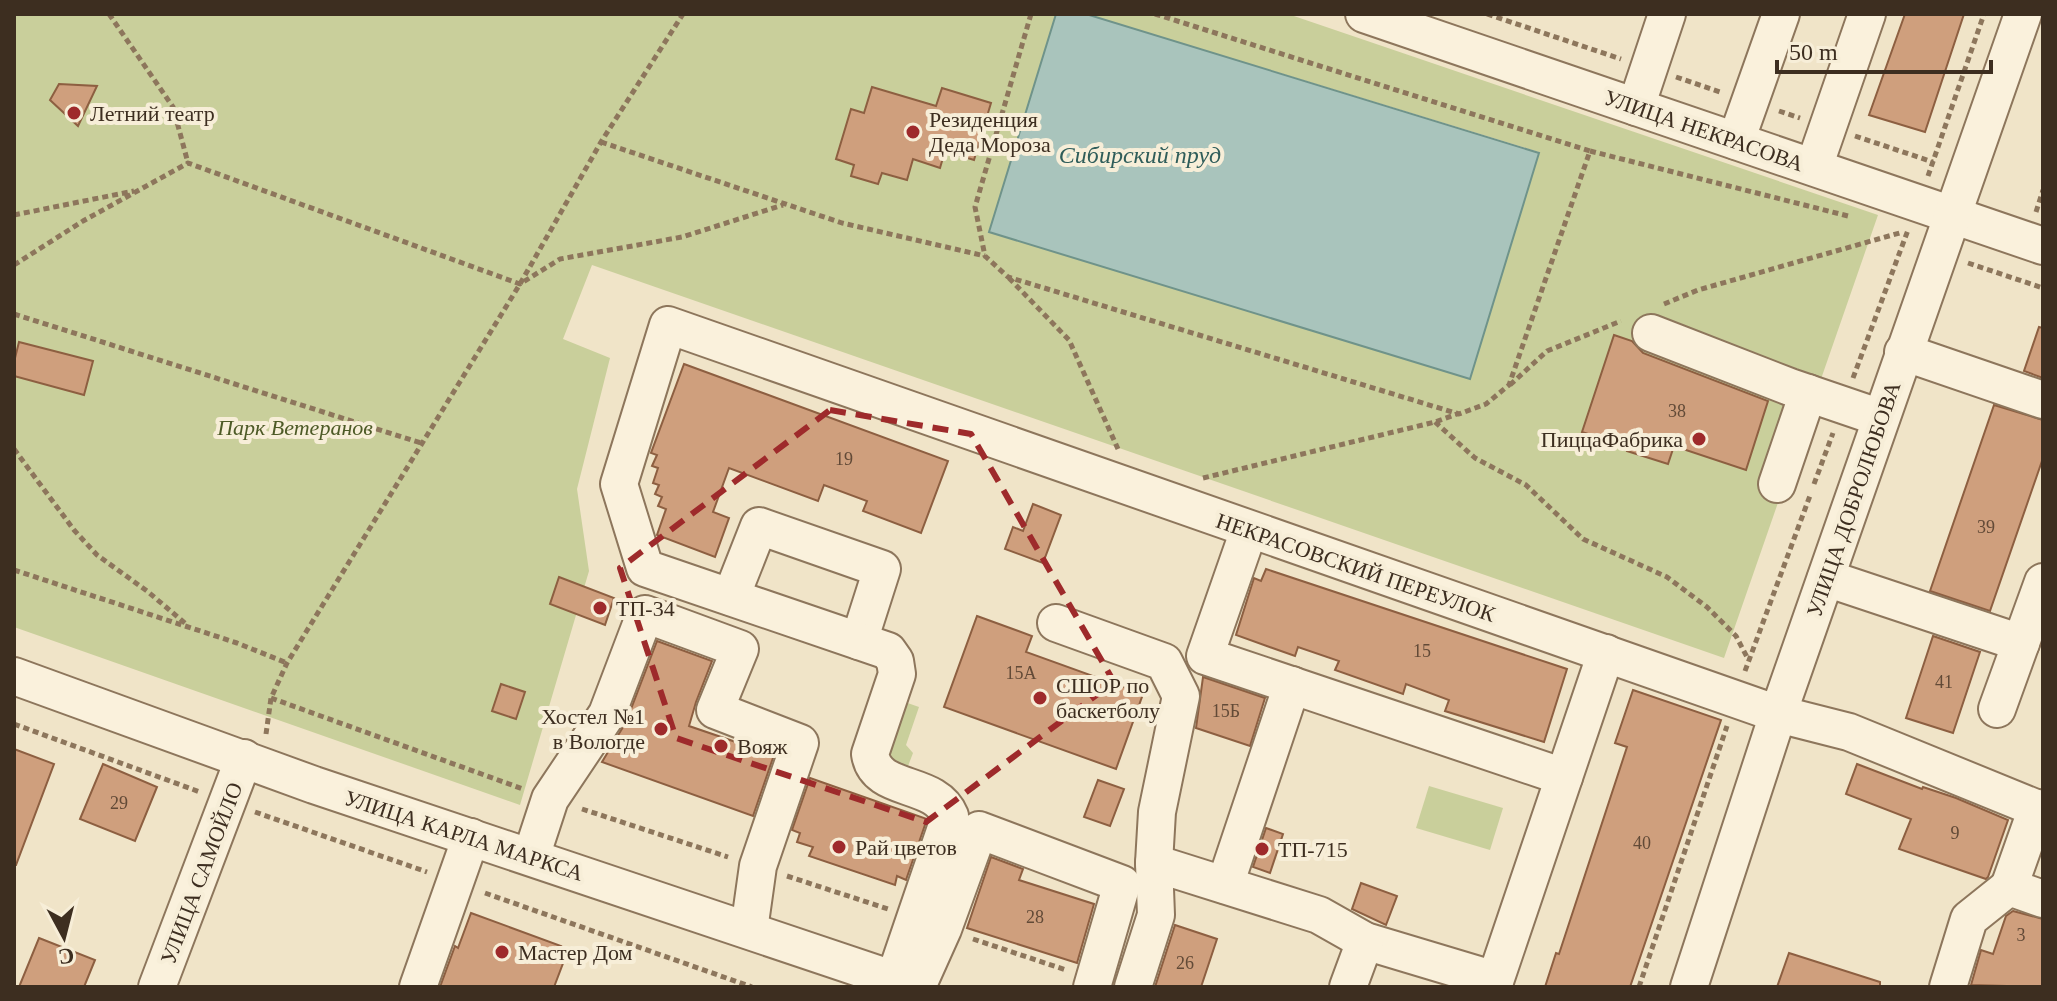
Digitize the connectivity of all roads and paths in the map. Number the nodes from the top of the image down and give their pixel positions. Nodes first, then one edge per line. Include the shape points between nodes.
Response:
1 (109, 14) edge
2 (683, 14) edge
3 (1031, 14) edge
4 (1155, 14) edge
5 (1364, 14) edge
6 (1667, 14) edge
7 (1779, 14) edge
8 (1867, 14) edge
9 (1984, 14) edge
10 (2023, 14) edge
11 (1636, 107) junction
12 (1736, 141) junction
13 (601, 142) junction
14 (1590, 151) junction
15 (188, 163) junction
16 (1814, 167) junction
17 (138, 190) junction
18 (783, 205) junction
19 (14, 215) edge
20 (1952, 216) junction
21 (1913, 217) junction
22 (1862, 220) dead end
23 (1892, 227) dead end
24 (2043, 246) edge
25 (1938, 253) junction
26 (985, 256) junction
27 (14, 265) edge
28 (1008, 277) junction
29 (520, 284) junction
30 (2043, 288) edge
31 (14, 314) edge
32 (1646, 319) junction
33 (1903, 352) junction
34 (1509, 385) junction
35 (1808, 393) junction
36 (2043, 400) edge
37 (1843, 405) junction
38 (1459, 414) junction
39 (1881, 418) junction
40 (1435, 422) junction
41 (421, 444) junction
42 (14, 449) edge
43 (1197, 480) dead end
44 (1777, 484) dead end
45 (1137, 491) junction
46 (1249, 530) junction
47 (14, 570) edge
48 (1826, 578) junction
49 (2043, 582) edge
50 (731, 597) junction
51 (1056, 623) dead end
52 (190, 628) junction
53 (859, 641) junction
54 (2021, 643) junction
55 (1606, 653) junction
56 (1749, 661) junction
57 (287, 663) junction
58 (14, 676) edge
59 (1292, 685) junction
60 (271, 698) junction
61 (1736, 698) junction
62 (1997, 709) dead end
63 (1778, 714) junction
64 (14, 724) edge
65 (254, 762) junction
66 (1564, 777) junction
67 (550, 799) junction
68 (229, 802) junction
69 (2040, 810) edge
70 (471, 837) junction
71 (531, 857) junction
72 (1154, 863) junction
73 (758, 866) junction
74 (455, 882) junction
75 (1225, 885) junction
76 (2009, 887) junction
77 (2043, 899) edge
78 (929, 923) junction
79 (749, 930) junction
80 (1365, 941) junction
81 (841, 975) edge
82 (1094, 984) edge
83 (1494, 984) edge
84 (909, 985) edge
85 (157, 987) edge
86 (418, 987) edge
87 (752, 987) edge
88 (1133, 987) edge
89 (1348, 987) edge
90 (1639, 987) edge
91 (1689, 987) edge
92 (1948, 987) edge

1 - 15 path via 173,107
2 - 13 path
3 - 26 path via 975,207
4 - 14 path
5 - 11 street, УЛИЦА НЕКРАСОВА
6 - 11 street
7 - 12 street
8 - 16 street
9 - 21 path
10 - 20 street, УЛИЦА ДОБРОЛЮБОВА
11 - 12 street, УЛИЦА НЕКРАСОВА
12 - 16 street, УЛИЦА НЕКРАСОВА
13 - 18 path
13 - 29 path
14 - 22 path
14 - 34 path
15 - 17 path
15 - 29 path
16 - 21 street, УЛИЦА НЕКРАСОВА
17 - 19 path
17 - 27 path
18 - 26 path
18 - 29 path via 682,237 560,259
20 - 21 street, УЛИЦА НЕКРАСОВА
20 - 24 street, УЛИЦА НЕКРАСОВА
20 - 25 street, УЛИЦА ДОБРОЛЮБОВА
21 - 23 path
21 - 32 path via 1698,290
21 - 37 path
25 - 30 path
25 - 33 street, УЛИЦА ДОБРОЛЮБОВА
26 - 28 path
28 - 38 path
28 - 45 path via 1069,340
29 - 41 path
31 - 41 path
32 - 34 path via 1547,351
32 - 35 street
33 - 36 street
33 - 39 street, УЛИЦА ДОБРОЛЮБОВА
34 - 38 path via 1486,404
35 - 37 street
35 - 44 street
37 - 39 street
37 - 56 path
38 - 40 path
39 - 48 street, УЛИЦА ДОБРОЛЮБОВА
40 - 43 path
40 - 56 path via 1475,458 1526,485 1583,539 1667,577 1707,607 1736,636
41 - 57 path
42 - 52 path via 97,555
45 - 46 street, НЕКРАСОВСКИЙ ПЕРЕУЛОК
45 - 50 street, НЕКРАСОВСКИЙ ПЕРЕУЛОК via 668,325 619,484 645,568
46 - 55 street, НЕКРАСОВСКИЙ ПЕРЕУЛОК
46 - 59 street via 1205,656
47 - 52 path
48 - 54 street
48 - 63 street, УЛИЦА ДОБРОЛЮБОВА
49 - 54 street
50 - 53 street
50 - 53 street via 759,526 882,569
51 - 72 street via 1164,662 1174,678 1181,696 1157,812
52 - 57 path
53 - 78 street via 888,651 897,668 870,754 874,767 882,776 937,797 950,816
54 - 62 street
55 - 61 street, НЕКРАСОВСКИЙ ПЕРЕУЛОК
55 - 66 street
56 - 61 path
57 - 60 path
58 - 65 street, УЛИЦА КАРЛА МАРКСА
59 - 66 street
59 - 75 street
60 - 65 path
60 - 67 path
61 - 63 street, НЕКРАСОВСКИЙ ПЕРЕУЛОК
61 - 90 path
63 - 69 street, НЕКРАСОВСКИЙ ПЕРЕУЛОК via 1849,732
63 - 91 street, УЛИЦА ДОБРОЛЮБОВА
64 - 68 path
65 - 68 street, УЛИЦА САМОЙЛО
65 - 70 street, УЛИЦА КАРЛА МАРКСА
66 - 83 street
67 - 71 street
67 - 73 path
67 - 73 street via 607,714 645,614 740,649 715,710 800,743
68 - 74 path
68 - 85 street, УЛИЦА САМОЙЛО
69 - 76 street
70 - 71 street, УЛИЦА КАРЛА МАРКСА
70 - 74 street
71 - 79 street, УЛИЦА КАРЛА МАРКСА
72 - 75 street
72 - 88 street via 1156,915
73 - 78 path
73 - 79 street
74 - 86 street
74 - 87 path
75 - 80 street via 1319,915
76 - 77 street
76 - 92 street via 1969,919
78 - 82 path
78 - 82 street via 979,830 1122,884
78 - 84 street
79 - 81 street, УЛИЦА КАРЛА МАРКСА
80 - 83 street
80 - 89 street
81 - 84 street, УЛИЦА КАРЛА МАРКСА

